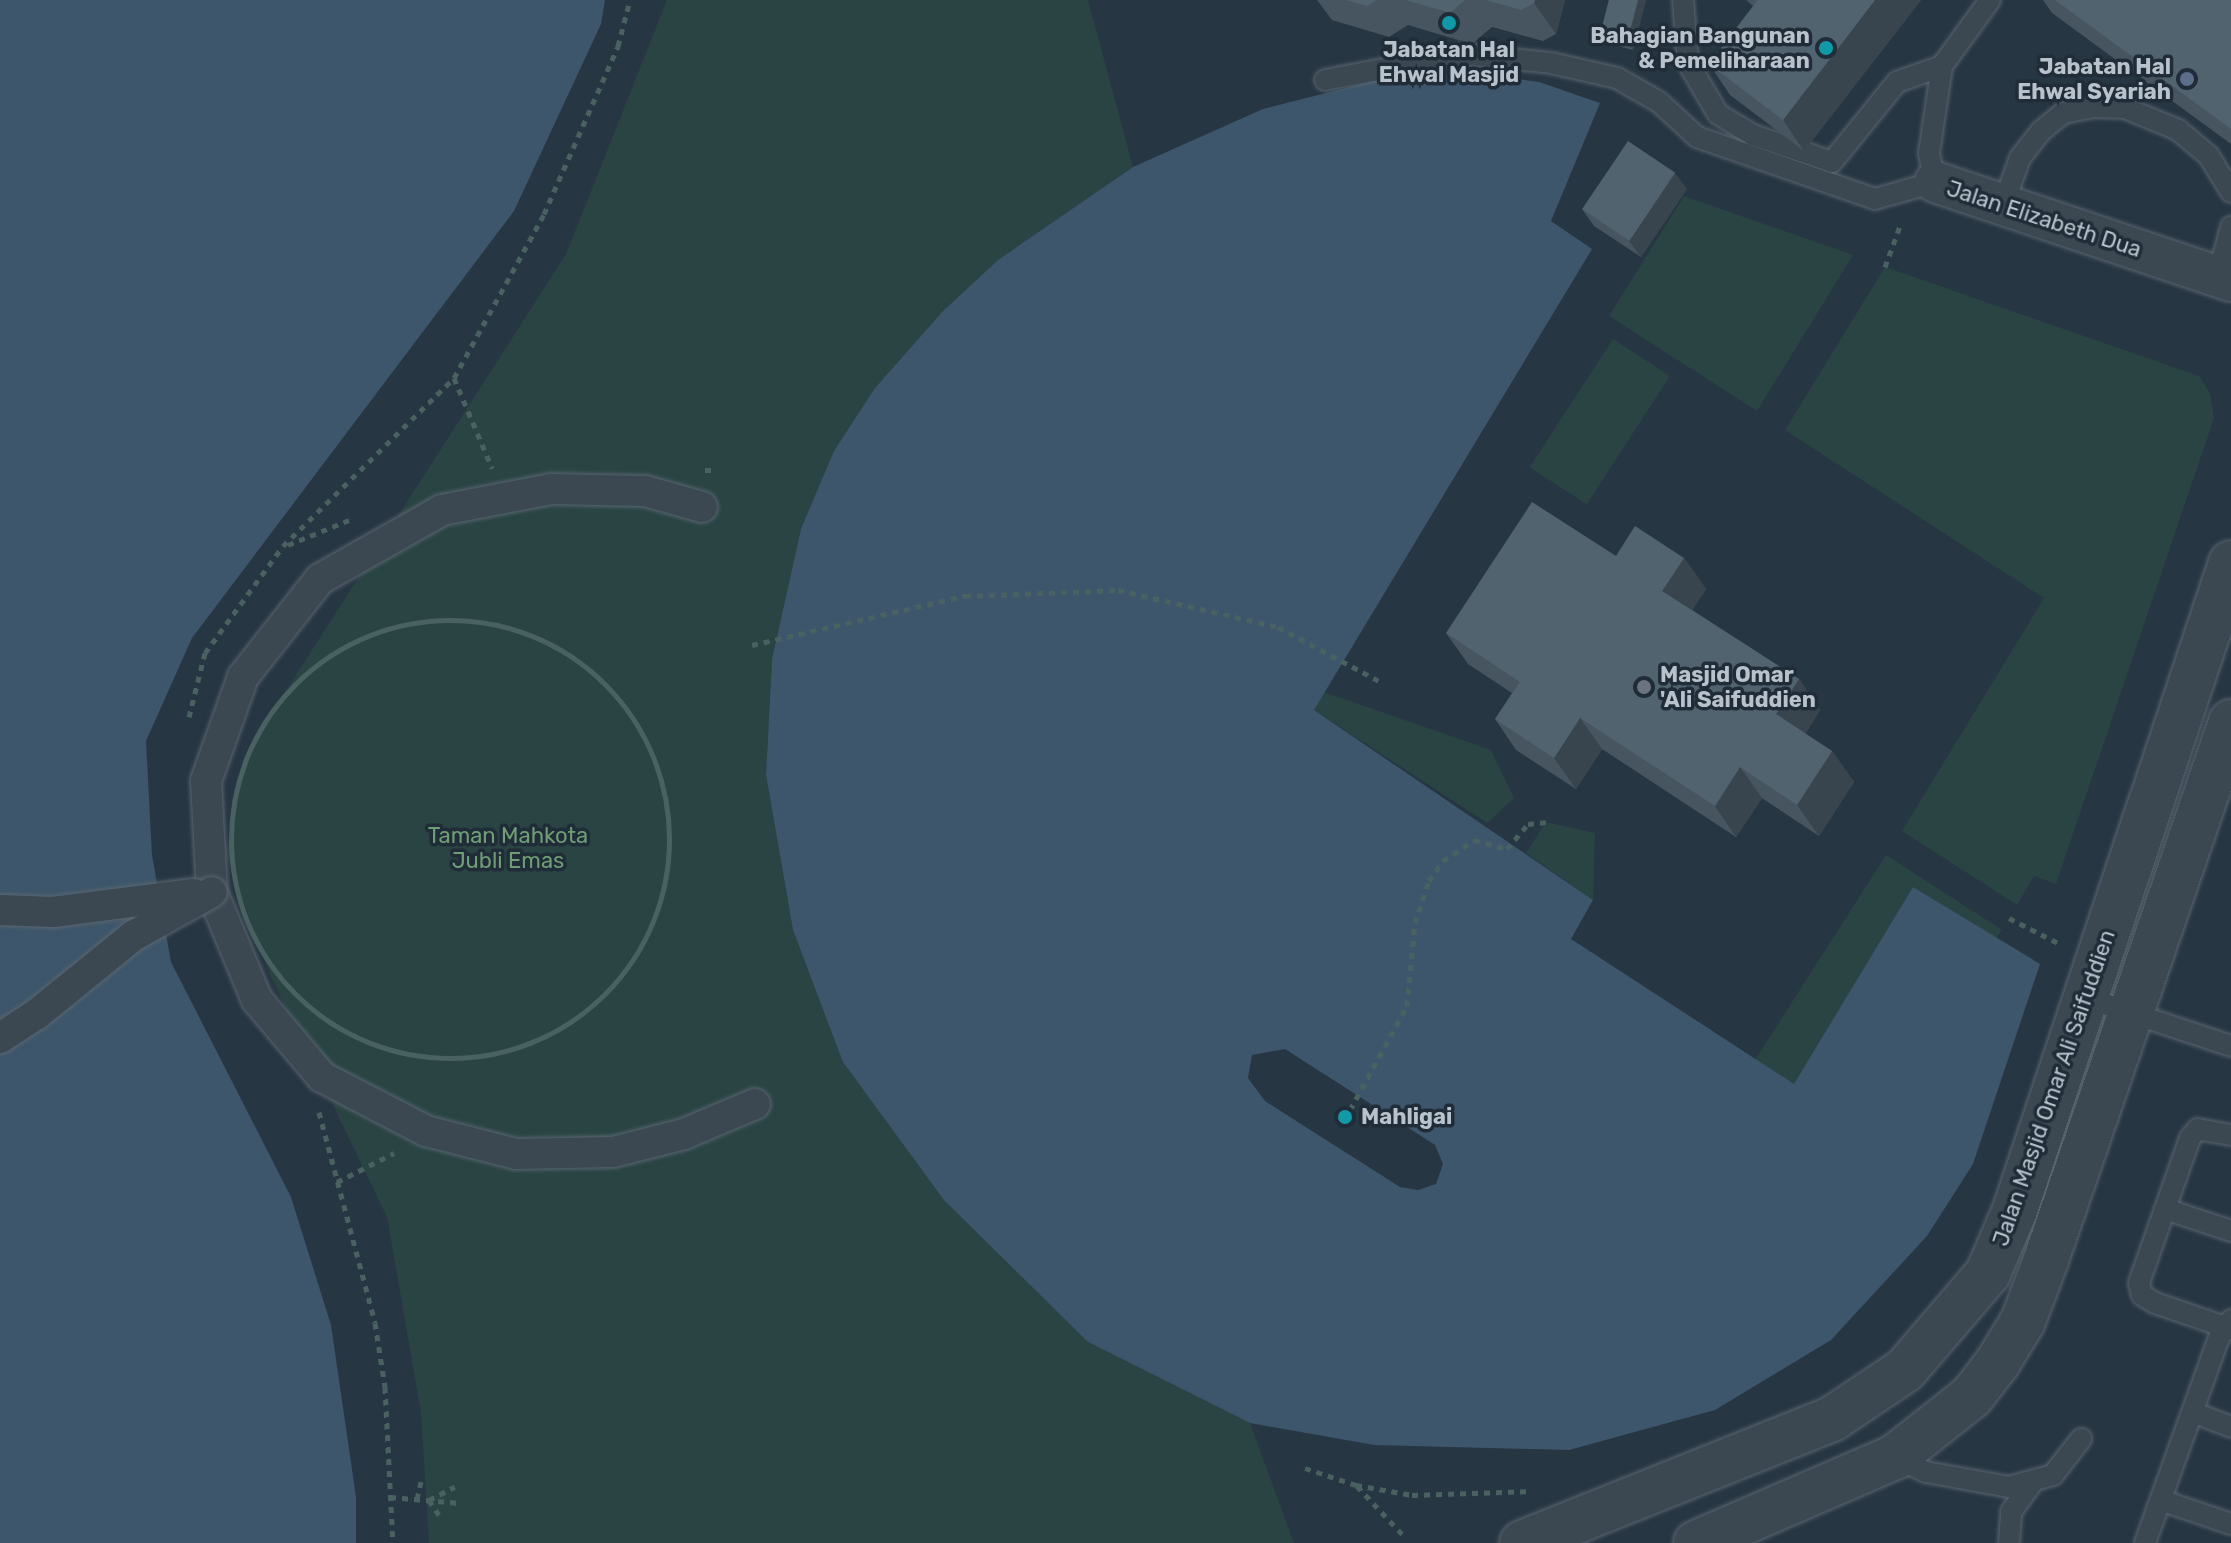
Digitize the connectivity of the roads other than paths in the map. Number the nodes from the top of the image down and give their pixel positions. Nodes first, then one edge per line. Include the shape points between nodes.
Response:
1 (1683, 0) edge
2 (1990, 0) edge
3 (1942, 66) junction
4 (1325, 80) dead end
5 (1923, 185) junction
6 (2231, 192) edge
7 (2003, 206) junction
8 (2231, 227) edge
9 (2224, 279) edge
10 (702, 507) dead end
11 (2231, 563) edge
12 (2231, 722) edge
13 (212, 892) junction
14 (0, 910) edge
15 (2086, 998) junction
16 (2132, 1012) junction
17 (0, 1038) edge
18 (2231, 1046) edge
19 (755, 1104) dead end
20 (2231, 1135) edge
21 (2165, 1209) junction
22 (2231, 1231) edge
23 (2229, 1325) edge
24 (2195, 1413) junction
25 (2231, 1427) edge
26 (2081, 1439) dead end
27 (1895, 1457) junction
28 (2032, 1483) junction
29 (1807, 1497) junction
30 (2163, 1501) junction
31 (2231, 1524) edge
32 (1522, 1543) edge
33 (1696, 1543) edge
34 (1753, 1543) edge
35 (2009, 1543) edge
36 (2145, 1543) edge

1 - 3 lane via 1688,63 1718,114 1753,135 1832,162 1897,82
2 - 3 lane
3 - 5 lane
4 - 5 lane via 1463,54 1551,63 1617,78 1659,102 1697,137 1875,199
5 - 7 street, Jalan Elizabeth Dua
6 - 7 lane via 2209,156 2178,130 2125,108 2094,107 2063,113 2041,131 2020,158
7 - 9 street, Jalan Elizabeth Dua
8 - 9 lane
10 - 13 street via 645,491 551,489 442,510 320,579 243,677 206,781
11 - 15 street, Jalan Masjid Omar Ali Saifuddien
12 - 16 street
13 - 14 street, bridge via 53,912
13 - 17 street, bridge via 133,936
13 - 19 street via 257,1000 322,1077 426,1131 516,1154 613,1152 684,1134
15 - 16 lane
15 - 32 street, Jalan Masjid Omar Ali Saifuddien via 2015,1210 1988,1273 1905,1370 1832,1419
16 - 18 lane
16 - 27 street via 2023,1321 1972,1396
20 - 21 lane via 2198,1129
21 - 22 lane
21 - 23 lane via 2139,1283 2142,1295
23 - 24 lane
24 - 25 lane
24 - 30 lane
26 - 28 lane via 2053,1475
27 - 28 lane via 1926,1472 1979,1486
27 - 29 street
28 - 35 lane via 2011,1512
29 - 33 street
29 - 34 lane
30 - 31 lane
30 - 36 lane

